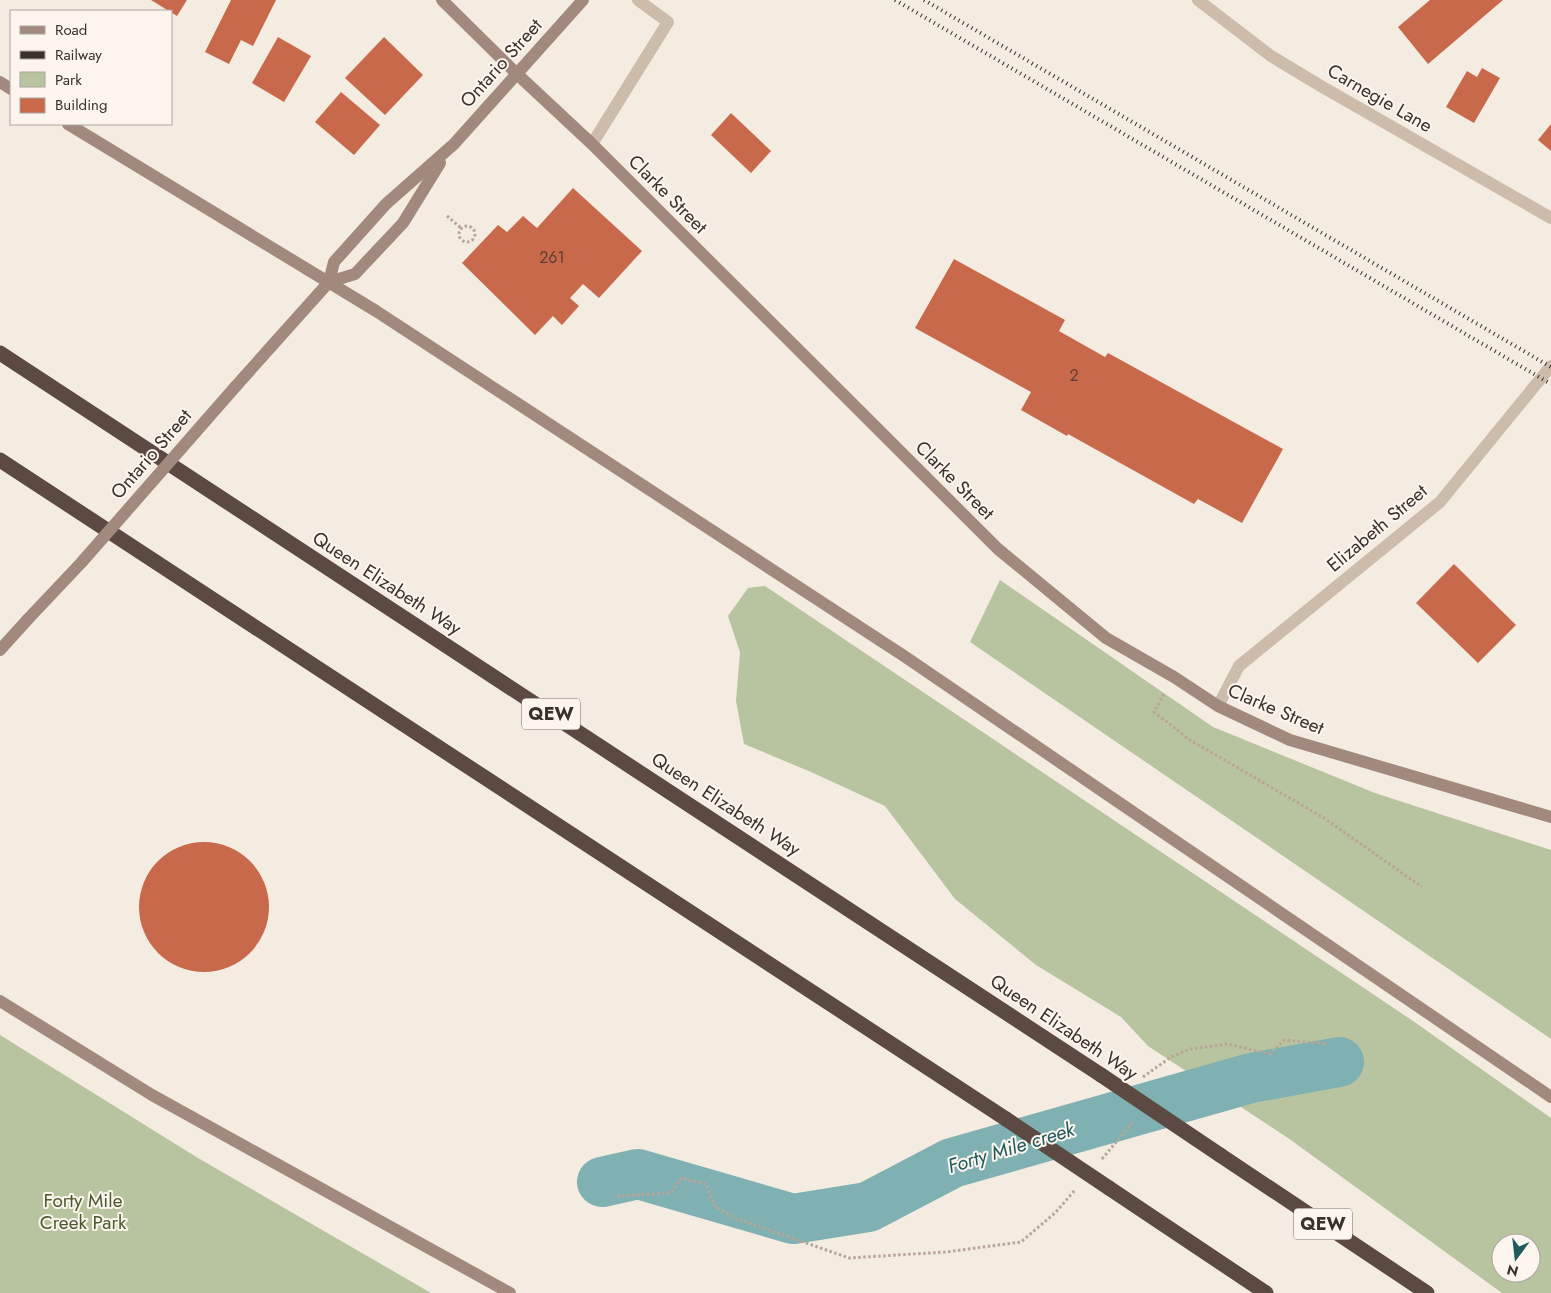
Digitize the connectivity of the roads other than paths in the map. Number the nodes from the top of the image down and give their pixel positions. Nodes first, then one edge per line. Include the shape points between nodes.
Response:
1 (442, 0) edge
2 (583, 0) edge
3 (638, 0) edge
4 (1198, 0) edge
5 (517, 74) junction
6 (70, 125) edge
7 (592, 144) junction
8 (447, 151) junction
9 (1551, 218) edge
10 (329, 282) junction
11 (0, 353) edge
12 (1551, 366) edge
13 (0, 460) edge
14 (0, 650) edge
15 (1218, 706) junction
16 (1551, 817) edge
17 (0, 1001) edge
18 (1551, 1097) edge
19 (510, 1293) edge
20 (1266, 1293) edge
21 (1427, 1293) edge

1 - 5 street, Clarke Street
2 - 5 street, Ontario Street
3 - 7 street via 668,22
4 - 9 street, Carnegie Lane via 1271,56
5 - 7 street, Clarke Street
5 - 8 street, Ontario Street
6 - 10 street
7 - 15 street, Clarke Street via 998,549 1106,638
8 - 10 street, Ontario Street via 386,204 334,262
8 - 10 street, Ontario Street via 403,223 355,274
10 - 14 street, Ontario Street, bridge
10 - 18 street via 904,656
11 - 21 highway, Queen Elizabeth Way / QEW, bridge
12 - 15 street, Elizabeth Street via 1440,502 1239,666
13 - 20 highway, bridge
15 - 16 street, Clarke Street via 1290,740
17 - 19 street via 152,1095

